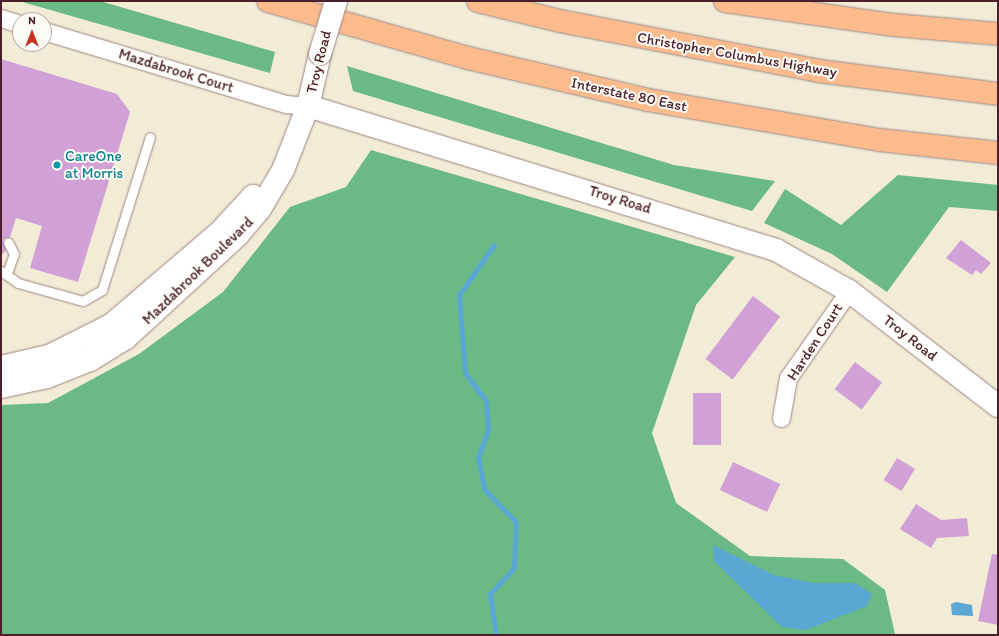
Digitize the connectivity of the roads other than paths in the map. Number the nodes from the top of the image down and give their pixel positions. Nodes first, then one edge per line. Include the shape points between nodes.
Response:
1 (268, 1) edge
2 (336, 1) edge
3 (478, 1) edge
4 (725, 1) edge
5 (1, 18) edge
6 (12, 21) edge
7 (52, 33) edge
8 (998, 34) edge
9 (998, 94) edge
10 (308, 106) junction
11 (150, 136) dead end
12 (998, 153) edge
13 (8, 242) dead end
14 (4, 272) edge
15 (849, 291) junction
16 (1, 367) edge
17 (1, 387) edge
18 (998, 406) edge
19 (781, 418) dead end

1 - 12 highway, Interstate 80 East via 468,58 648,100 873,139
2 - 10 street, Troy Road, bridge
3 - 9 highway, Christopher Columbus Highway via 560,21 819,71
4 - 8 highway via 894,25
5 - 6 street
7 - 10 street, Mazdabrook Court via 286,104
10 - 15 street, Troy Road via 733,234 788,256
10 - 16 street, Mazdabrook Boulevard via 253,195 220,232 136,307 93,336 49,356
10 - 17 street, Mazdabrook Boulevard via 283,170 260,210 163,308 126,338 90,360 47,377
11 - 14 lane via 102,290 83,301 18,283
13 - 14 lane via 14,254
15 - 18 street, Troy Road
15 - 19 street, Harden Court via 788,378

